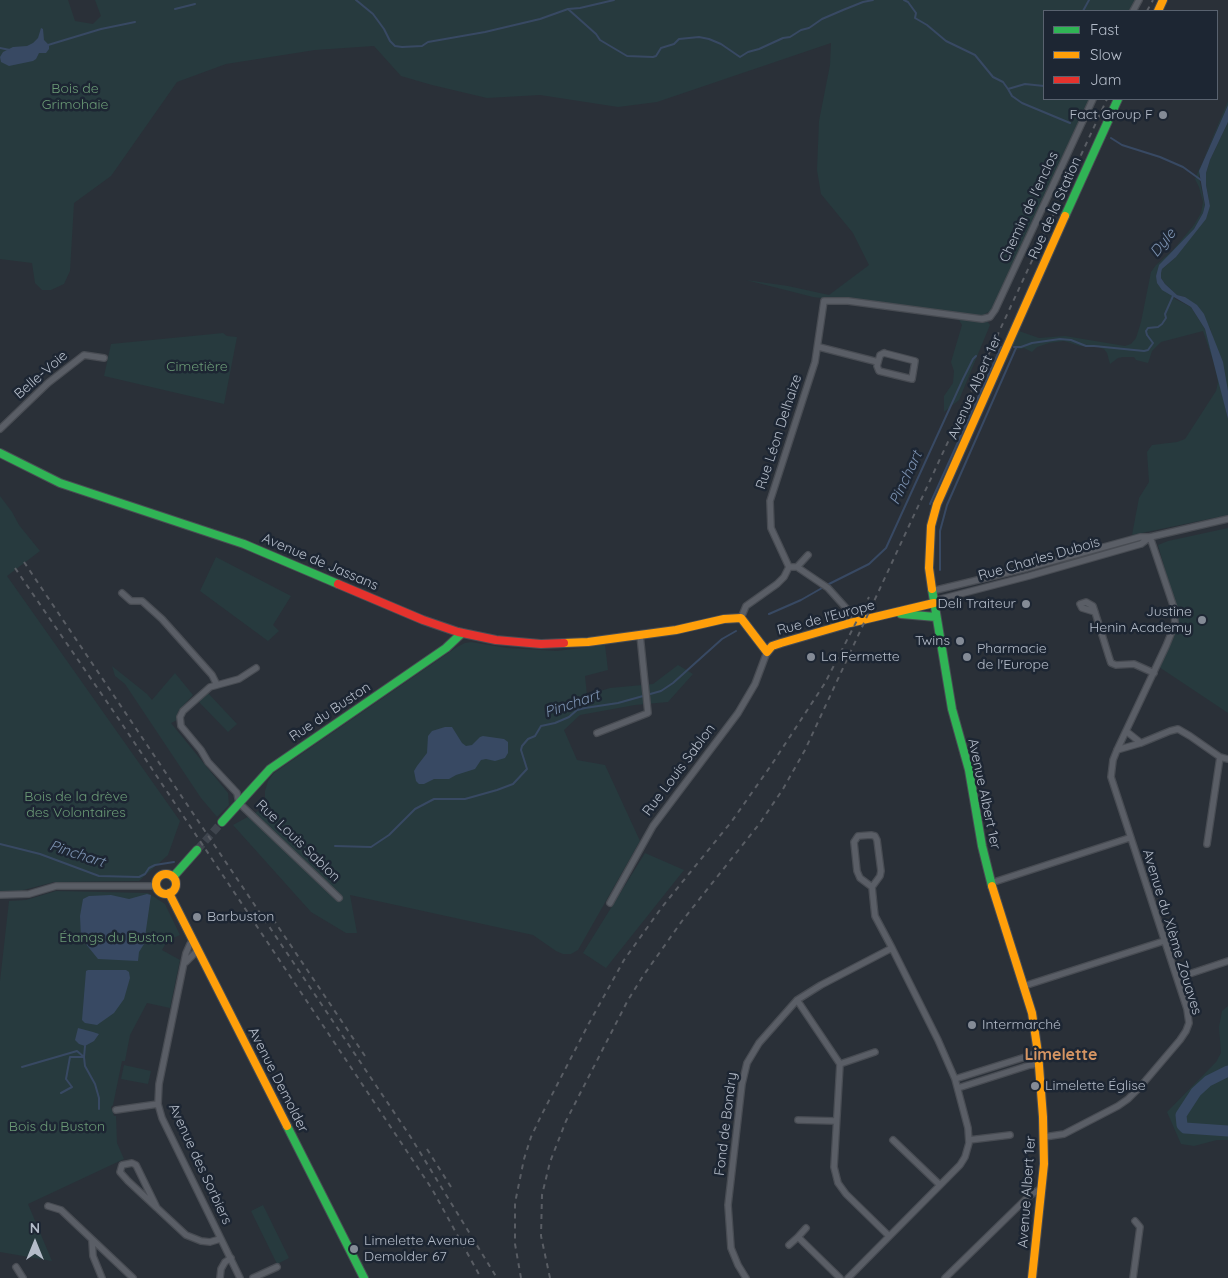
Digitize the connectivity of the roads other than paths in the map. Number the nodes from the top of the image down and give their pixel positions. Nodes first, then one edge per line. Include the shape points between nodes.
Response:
1 (1093, 100) edge
2 (1118, 100) edge
3 (824, 301) joint
4 (1016, 328) joint
5 (819, 347) junction
6 (104, 358) dead end
7 (878, 362) junction
8 (0, 429) edge
9 (0, 453) edge
10 (1228, 519) edge
11 (1150, 538) junction
12 (808, 554) dead end
13 (797, 566) junction
14 (789, 567) junction
15 (1027, 568) junction
16 (1030, 576) junction
17 (977, 580) junction
18 (979, 589) junction
19 (932, 591) junction
20 (122, 593) dead end
21 (934, 602) junction
22 (1095, 612) dead end
23 (894, 613) junction
24 (936, 617) junction
25 (741, 618) junction
26 (850, 623) junction
27 (462, 633) junction
28 (640, 635) junction
29 (767, 652) junction
30 (256, 668) dead end
31 (1154, 673) junction
32 (217, 685) junction
33 (1126, 732) junction
34 (597, 733) dead end
35 (1141, 743) junction
36 (1117, 750) junction
37 (1220, 758) junction
38 (1228, 759) edge
39 (240, 803) junction
40 (222, 822) tunnel mouth
41 (1129, 838) junction
42 (1207, 844) dead end
43 (197, 850) tunnel mouth
44 (173, 877) junction
45 (991, 883) junction
46 (157, 886) junction
47 (872, 887) junction
48 (169, 893) junction
49 (0, 895) edge
50 (339, 898) dead end
51 (610, 903) dead end
52 (1164, 941) junction
53 (194, 942) junction
54 (892, 948) junction
55 (198, 950) junction
56 (1228, 961) edge
57 (184, 968) junction
58 (1176, 978) junction
59 (1024, 986) junction
60 (797, 1000) junction
61 (875, 1052) dead end
62 (1038, 1052) junction
63 (840, 1064) junction
64 (1039, 1064) junction
65 (955, 1079) junction
66 (958, 1088) junction
67 (158, 1104) junction
68 (116, 1110) dead end
69 (798, 1120) dead end
70 (836, 1122) junction
71 (1010, 1135) dead end
72 (1044, 1137) junction
73 (893, 1140) dead end
74 (969, 1140) junction
75 (940, 1185) junction
76 (1042, 1188) junction
77 (1026, 1200) junction
78 (1041, 1200) junction
79 (48, 1206) dead end
80 (157, 1208) junction
81 (1134, 1221) dead end
82 (1146, 1223) dead end
83 (1140, 1227) junction
84 (806, 1228) dead end
85 (889, 1236) junction
86 (798, 1237) junction
87 (220, 1239) junction
88 (92, 1241) junction
89 (789, 1245) dead end
90 (231, 1258) junction
91 (277, 1267) dead end
92 (16, 1268) dead end
93 (23, 1278) edge
94 (102, 1278) edge
95 (133, 1278) edge
96 (220, 1278) edge
97 (240, 1278) edge
98 (253, 1278) edge
99 (364, 1278) edge
100 (746, 1278) edge
101 (840, 1278) edge
102 (848, 1278) edge
103 (945, 1278) edge
104 (1032, 1278) edge
105 (1133, 1278) edge

1 - 3 street, Chemin de l'enclos via 990,316 982,320 848,301
2 - 4 street, Rue de la Station
3 - 5 street, Rue Léon Delhaize
4 - 19 street, Avenue Albert 1er via 937,504 931,526 929,568
5 - 7 street
5 - 14 street, Rue Léon Delhaize via 770,501 771,528
6 - 8 street, Belle-Voie via 84,355 48,383
7 - 7 street via 878,369 883,373 912,379 915,361 884,353
9 - 27 street, Avenue de Jassans via 60,483 244,544 423,620
10 - 11 street, Rue Charles Dubois
11 - 15 street, Rue Charles Dubois via 1140,537
11 - 16 street, Rue Charles Dubois via 1141,544
11 - 31 street, Avenue du XIème Zouaves via 1175,617
12 - 13 street
13 - 14 street
13 - 26 street via 828,588 846,608
14 - 25 street via 777,584 746,606
15 - 16 street
15 - 17 street, Rue Charles Dubois
16 - 18 street, Rue Charles Dubois
17 - 18 street
17 - 19 street, Rue Charles Dubois
18 - 21 street, Rue Charles Dubois
19 - 21 street, Avenue Albert 1er
20 - 32 street via 131,601 142,601 162,619 212,675
21 - 23 street, Rue de l'Europe
21 - 24 street, Avenue Albert 1er
22 - 31 street via 1111,663 1134,664
23 - 24 street, Rue de l'Europe
23 - 26 street, Rue de l'Europe
24 - 45 street, Avenue Albert 1er via 950,701 969,770
25 - 28 street, Avenue de Jassans
25 - 29 street
26 - 29 street, Rue de l'Europe via 775,645
27 - 28 street, Avenue de Jassans via 502,641 548,644
27 - 39 street, Rue du Buston via 446,648 270,769
28 - 34 street via 648,713
29 - 51 street, Rue Louis Sablon via 741,709 653,826
30 - 32 street via 239,679
31 - 33 street, Avenue du XIème Zouaves
32 - 39 street, Rue Louis Sablon via 210,687 184,711 180,723 208,762 237,793
33 - 35 street
33 - 36 street, Avenue du XIème Zouaves
35 - 36 street
35 - 37 street via 1178,729
36 - 41 street, Avenue du XIème Zouaves via 1111,777
37 - 38 street
37 - 42 street
39 - 40 street, Rue du Buston
39 - 50 street, Rue Louis Sablon
41 - 45 street
41 - 52 street, Avenue du XIème Zouaves
43 - 44 street
44 - 46 street via 160,876
44 - 48 street via 175,888
45 - 59 street, Avenue Albert 1er
46 - 48 street via 161,892
46 - 49 street via 56,886 22,894
47 - 47 street via 881,871 877,840 871,835 858,836 854,842 857,872
47 - 54 street via 875,916
48 - 53 street, Avenue Demolder
52 - 58 street, Avenue du XIème Zouaves
52 - 59 street
53 - 55 street, Avenue Demolder
53 - 57 street, Avenue des Sorbiers via 186,953
54 - 60 street, Fond de Bondry
54 - 65 street
55 - 57 street, Avenue des Sorbiers via 187,959
55 - 99 street, Avenue Demolder
56 - 58 street
57 - 67 street, Avenue des Sorbiers via 159,1084
58 - 72 street, Avenue du XIème Zouaves via 1189,1022 1174,1048 1136,1092 1118,1106 1064,1134
59 - 62 street, Avenue Albert 1er
60 - 63 street
60 - 100 street, Fond de Bondry via 754,1049 742,1084 728,1205 731,1248
61 - 63 street
62 - 64 street, Avenue Albert 1er
62 - 65 street
63 - 70 street
64 - 66 street
64 - 72 street, Avenue Albert 1er
65 - 66 street
66 - 74 street
67 - 68 street
67 - 87 street, Avenue des Sorbiers
69 - 70 street
70 - 85 street via 834,1167 838,1183
71 - 74 street
72 - 76 street, Avenue Albert 1er
73 - 75 street
74 - 75 street via 960,1164
75 - 85 street
76 - 77 street
76 - 78 street, Avenue Albert 1er
77 - 78 street
77 - 103 street
78 - 104 street, Avenue Albert 1er
79 - 88 street via 60,1210
80 - 80 street via 136,1165 122,1165 120,1172
80 - 87 street via 193,1239 210,1242
81 - 83 street
82 - 83 street
83 - 105 street
84 - 86 street
85 - 102 street
86 - 89 street
86 - 101 street
87 - 90 street, Avenue des Sorbiers
88 - 94 street via 93,1256
88 - 95 street
90 - 96 street via 225,1262
90 - 97 street, Avenue des Sorbiers
91 - 98 street
92 - 93 street

